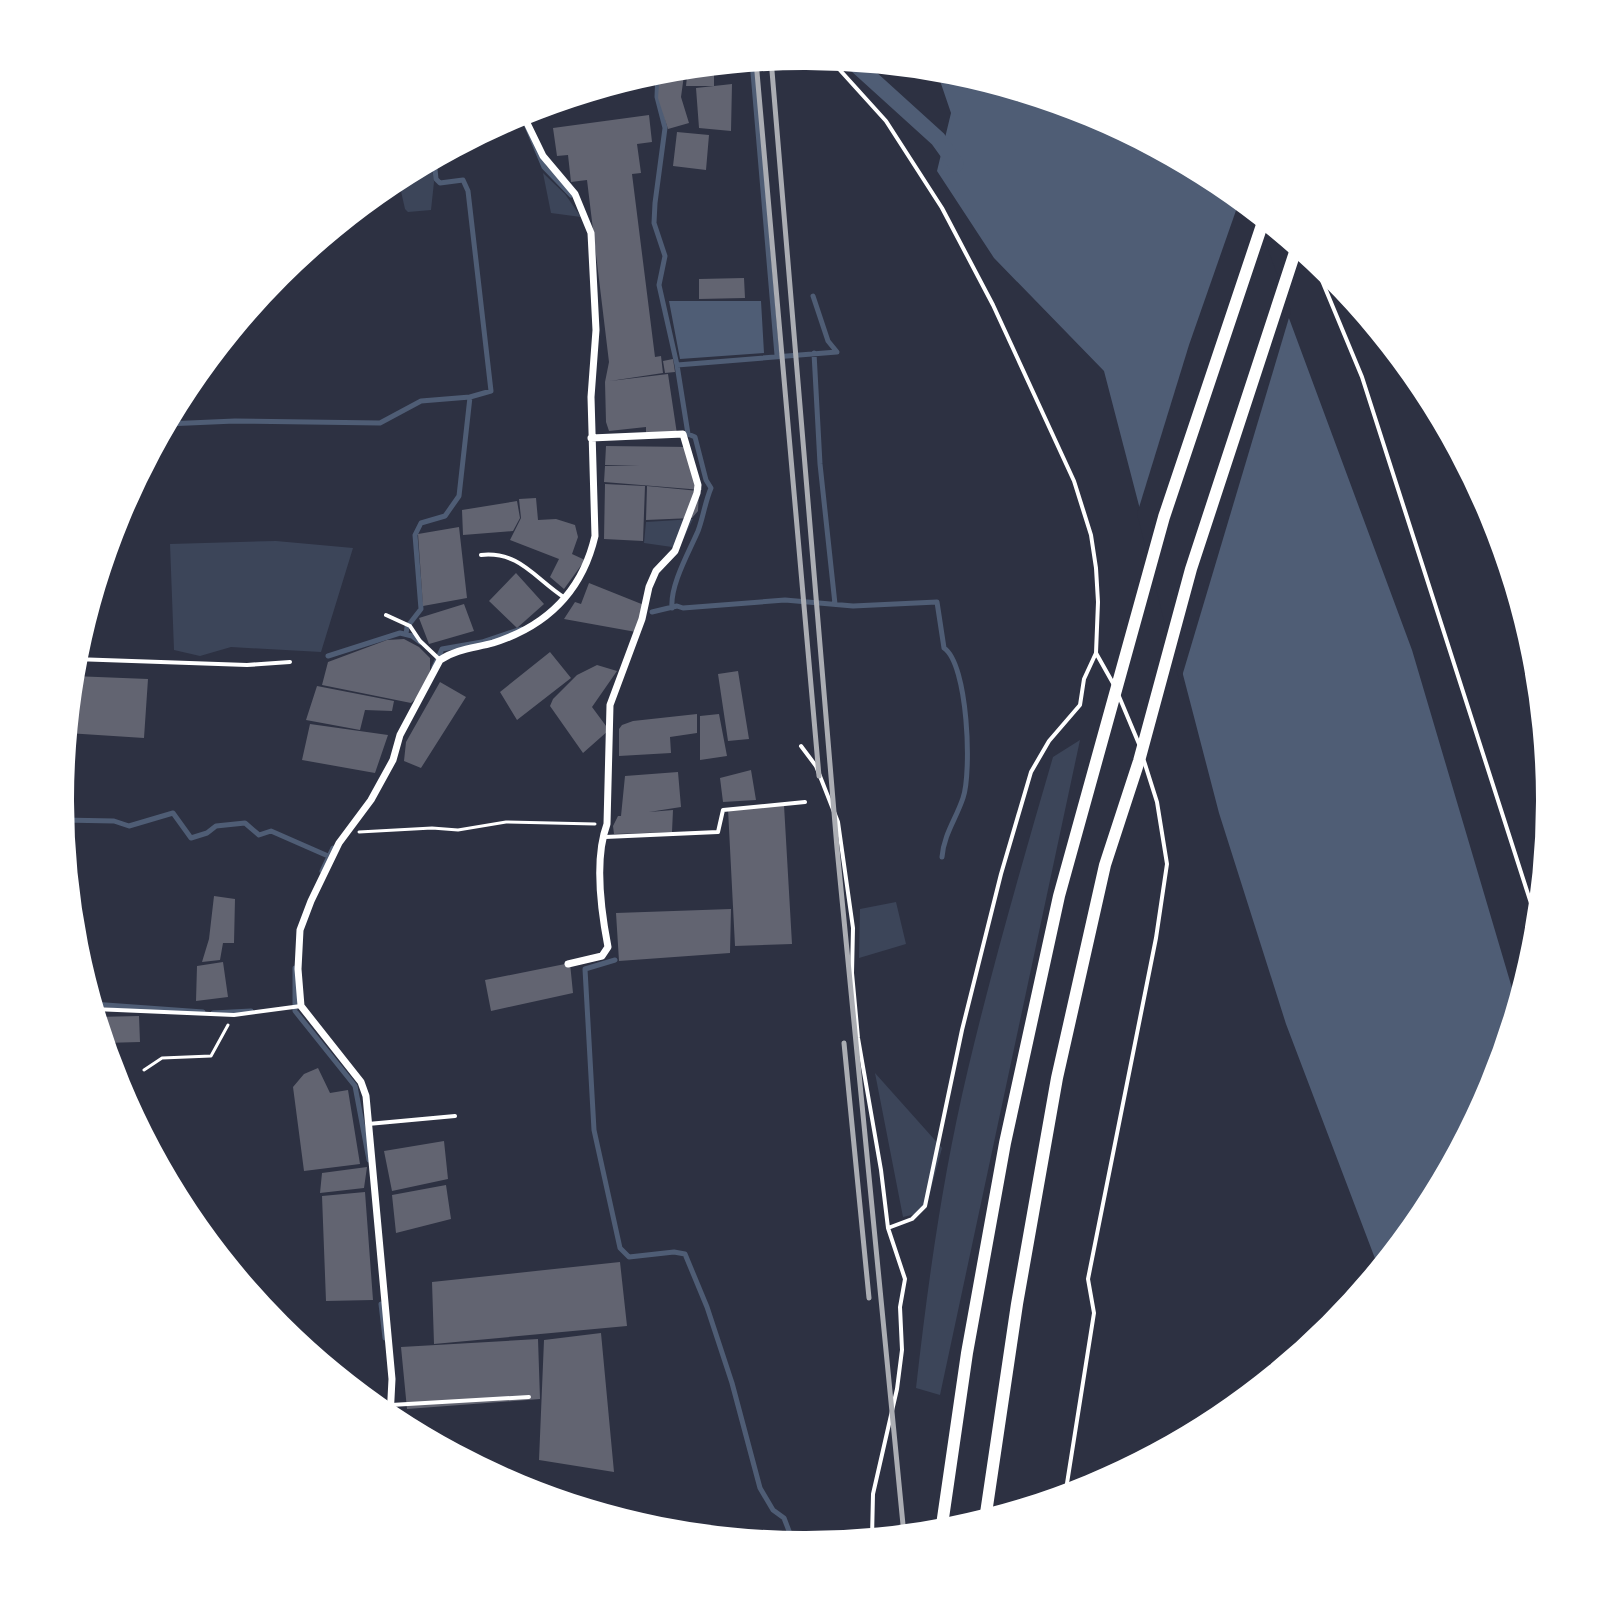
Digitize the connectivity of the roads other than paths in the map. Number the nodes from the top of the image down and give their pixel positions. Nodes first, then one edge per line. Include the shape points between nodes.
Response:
1 (841, 72) edge
2 (528, 125) edge
3 (1260, 229) edge
4 (1293, 257) edge
5 (1325, 287) edge
6 (591, 438) junction
7 (481, 555) dead end
8 (565, 598) junction
9 (386, 615) dead end
10 (1096, 653) junction
11 (89, 660) edge
12 (440, 660) junction
13 (290, 662) dead end
14 (801, 746) dead end
15 (805, 802) dead end
16 (602, 837) junction
17 (1529, 897) edge
18 (568, 964) dead end
19 (301, 1006) junction
20 (105, 1009) edge
21 (455, 1116) dead end
22 (368, 1124) junction
23 (888, 1228) junction
24 (529, 1397) dead end
25 (391, 1402) edge
26 (395, 1405) edge
27 (1067, 1482) edge
28 (987, 1508) edge
29 (943, 1518) edge
30 (872, 1527) edge

1 - 10 lane via 886,121 942,208 1068,467 1096,568
2 - 6 street via 543,156 575,194 591,233 596,330
3 - 29 highway via 1164,517 1059,896 1005,1143
4 - 28 highway via 1191,569 1105,865 1057,1078
5 - 17 lane via 1362,377
6 - 8 street via 595,536
6 - 16 street via 683,434 698,485 675,551 649,587 610,705 607,824
7 - 8 lane via 513,557
8 - 12 street via 541,622 509,638
9 - 12 lane via 410,626
10 - 23 lane via 1080,705 1031,772 962,1030 925,1206 912,1219
10 - 27 lane via 1138,741 1157,802 1167,864 1088,1279 1094,1313
11 - 13 lane
12 - 19 street via 405,724 393,760 311,901 300,930
14 - 23 lane via 816,766 838,822 853,928 858,1038
15 - 16 lane via 723,810 718,832
16 - 18 street via 601,911 608,947 602,956
19 - 20 lane via 234,1015
19 - 22 street via 361,1082
21 - 22 lane
22 - 25 street
23 - 30 lane via 905,1279 902,1350 873,1494
24 - 26 lane

